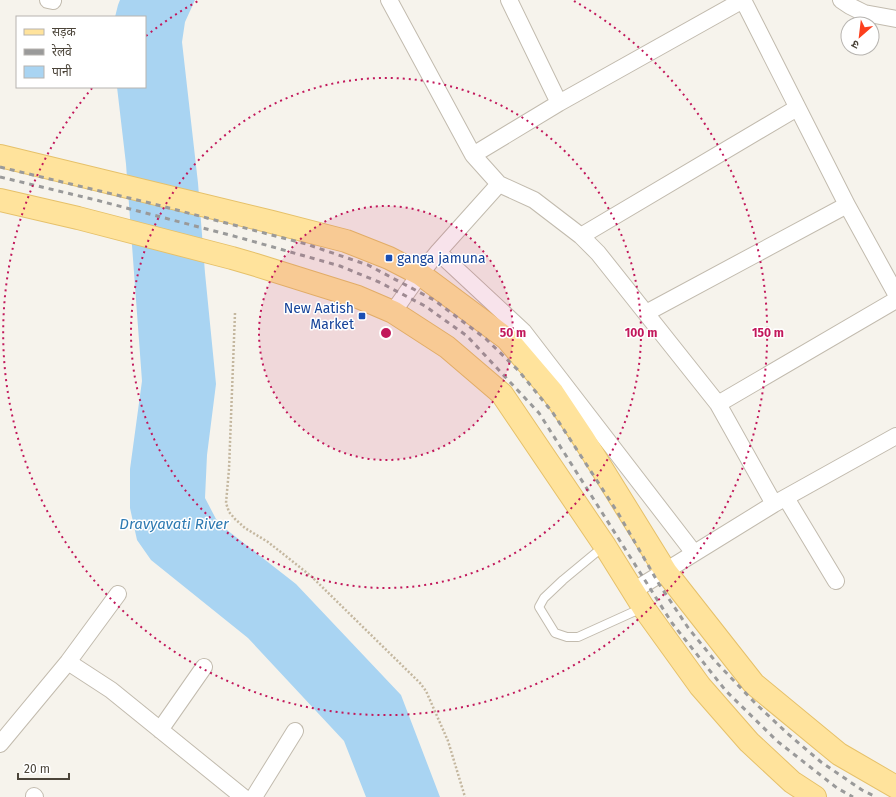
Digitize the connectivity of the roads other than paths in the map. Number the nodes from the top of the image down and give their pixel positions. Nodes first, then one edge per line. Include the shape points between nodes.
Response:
1 (389, 0) edge
2 (511, 1) edge
3 (847, 2) edge
4 (896, 19) edge
5 (559, 103) junction
6 (797, 108) junction
7 (473, 155) junction
8 (0, 156) edge
9 (499, 184) junction
10 (0, 200) edge
11 (847, 205) junction
12 (581, 236) junction
13 (438, 252) junction
14 (420, 274) junction
15 (896, 294) edge
16 (896, 300) edge
17 (393, 312) junction
18 (646, 314) junction
19 (718, 404) junction
20 (896, 436) edge
21 (780, 501) junction
22 (604, 546) junction
23 (694, 553) junction
24 (666, 572) junction
25 (836, 581) dead end
26 (118, 594) dead end
27 (638, 599) junction
28 (68, 662) junction
29 (204, 667) dead end
30 (160, 730) junction
31 (295, 731) dead end
32 (0, 744) edge
33 (896, 787) edge
34 (807, 795) edge
35 (243, 797) edge
36 (254, 797) edge

1 - 7 street
2 - 5 street
3 - 4 street via 864,13
5 - 6 street via 743,0
5 - 7 street
6 - 11 street
6 - 12 street
7 - 9 street
8 - 14 main road via 346,241
9 - 12 street via 534,200
9 - 13 street
10 - 17 main road via 256,265 358,296
11 - 15 street
11 - 18 street
12 - 18 street via 598,253
13 - 14 street
13 - 23 street via 523,331
14 - 17 street
14 - 24 main road via 506,339 553,393
16 - 19 street
17 - 22 main road via 447,347 502,394
18 - 19 street
19 - 21 street
20 - 21 street
21 - 23 street
21 - 25 street
22 - 27 main road
22 - 27 lane via 544,598 539,607 555,633 578,637
23 - 24 street
24 - 27 street
24 - 33 main road via 754,684 839,754
26 - 28 street
27 - 34 main road via 700,686 749,742
28 - 30 street via 111,690
28 - 32 street
29 - 30 street
30 - 35 street
31 - 36 street

